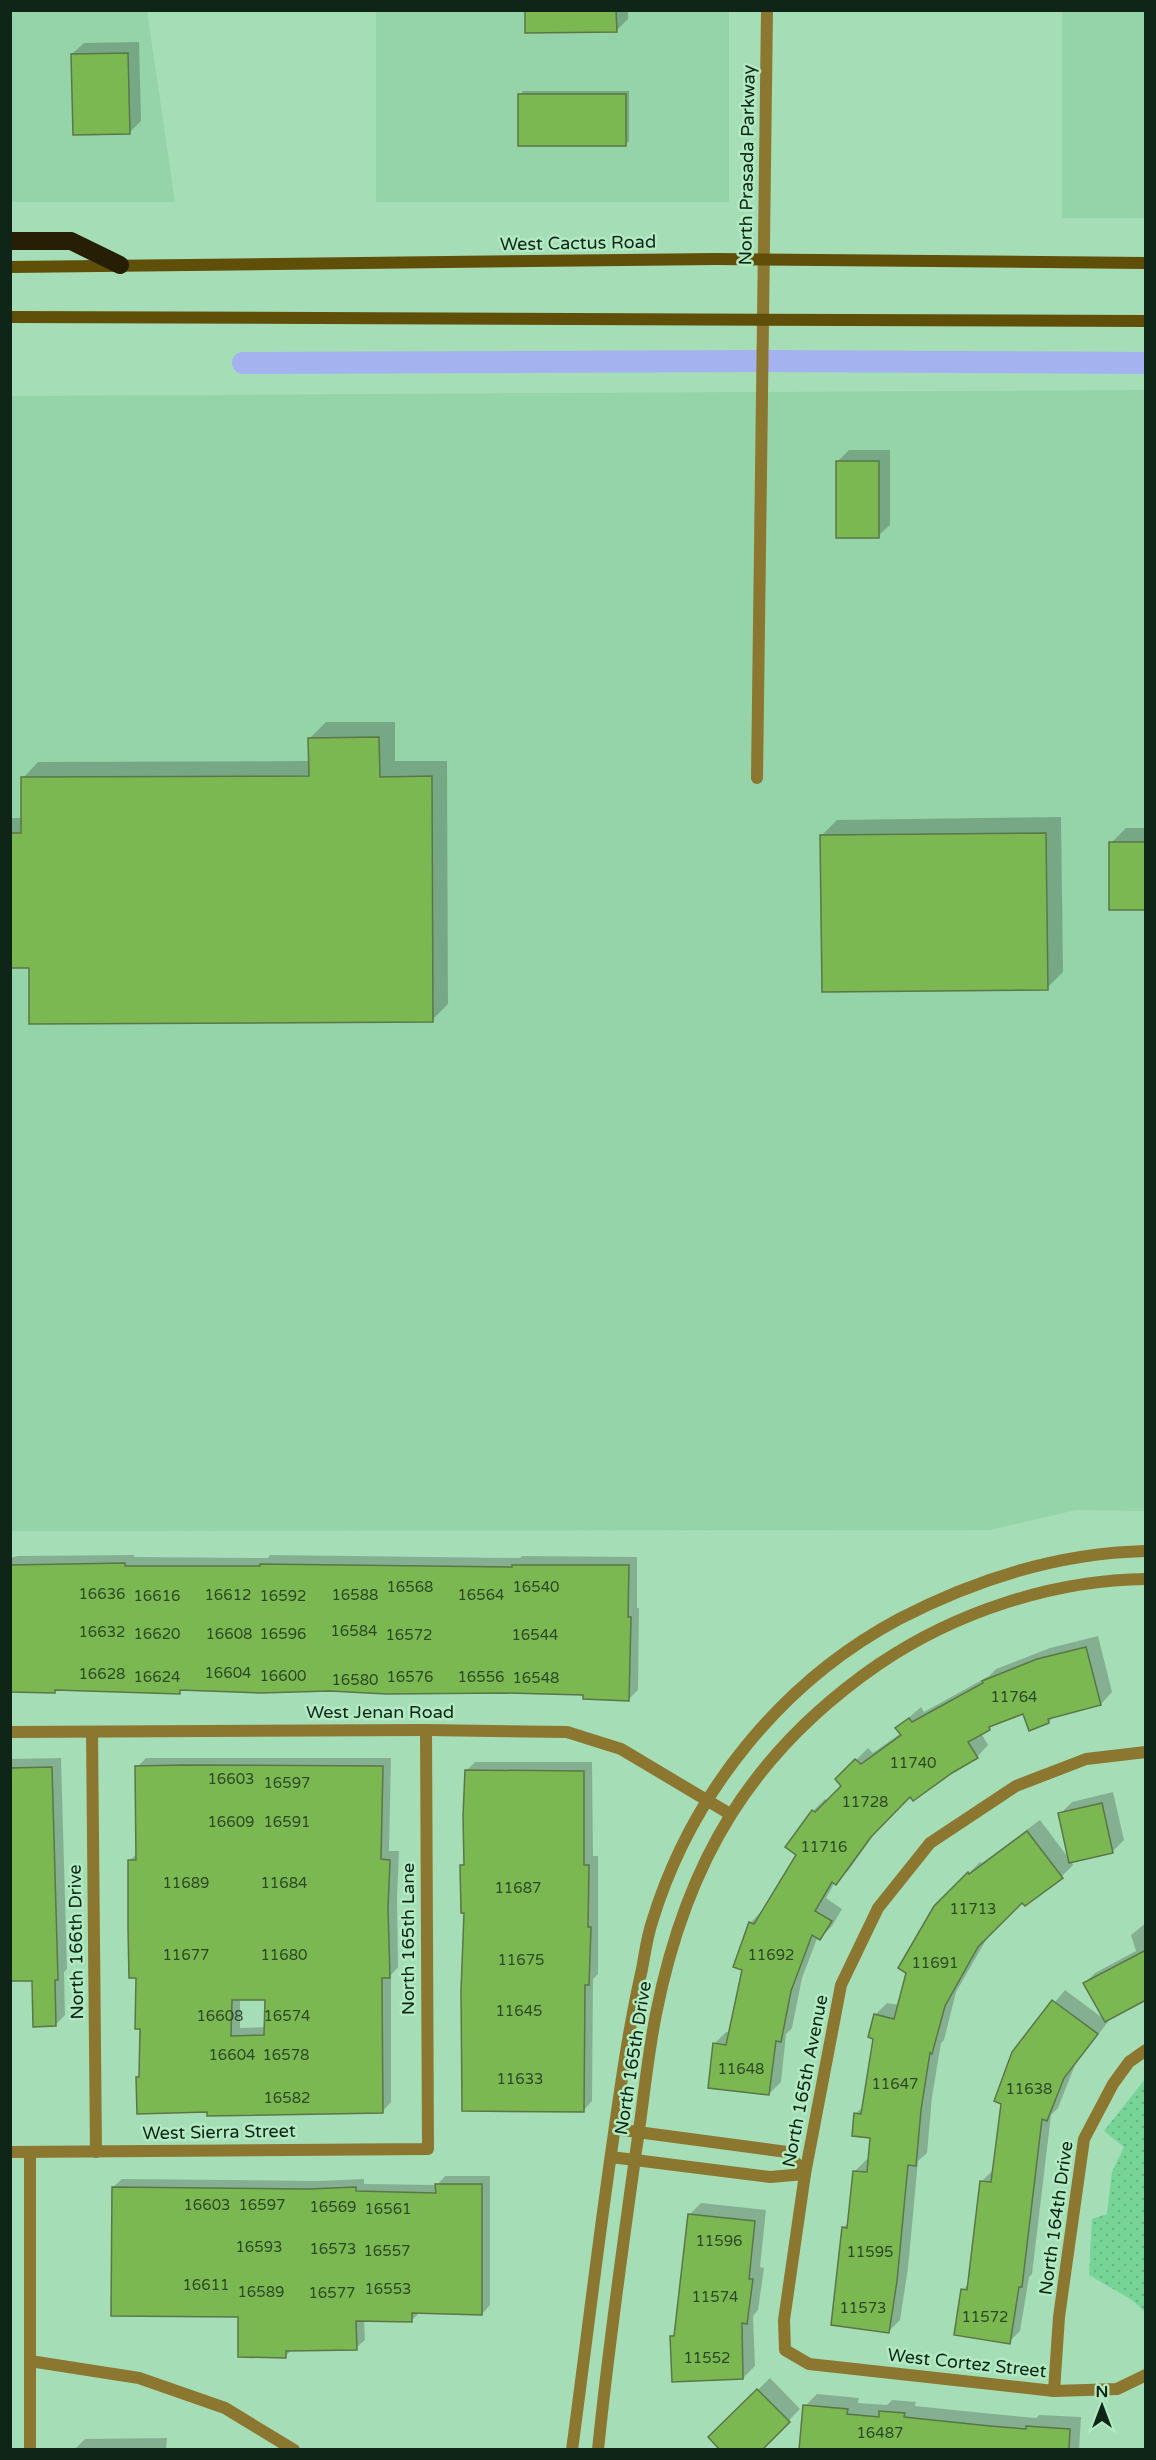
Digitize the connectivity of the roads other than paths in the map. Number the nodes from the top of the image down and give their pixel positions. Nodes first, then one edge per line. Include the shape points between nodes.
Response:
1 (766, 10) edge
2 (10, 241) edge
3 (763, 259) junction
4 (1146, 263) edge
5 (120, 266) junction
6 (10, 267) edge
7 (1146, 312) edge
8 (10, 317) edge
9 (763, 319) junction
10 (1140, 321) edge
11 (757, 778) dead end
12 (1146, 1551) edge
13 (1146, 1579) edge
14 (426, 1730) junction
15 (10, 1732) edge
16 (92, 1732) junction
17 (1146, 1752) edge
18 (706, 1800) junction
19 (730, 1814) junction
20 (1146, 2050) edge
21 (615, 2128) junction
22 (639, 2132) junction
23 (428, 2149) joint
24 (10, 2152) edge
25 (30, 2152) junction
26 (96, 2152) junction
27 (610, 2157) junction
28 (635, 2160) junction
29 (805, 2174) junction
30 (784, 2350) joint
31 (30, 2361) junction
32 (1146, 2375) edge
33 (1054, 2391) junction
34 (30, 2450) edge
35 (294, 2450) edge
36 (572, 2450) edge
37 (598, 2450) edge

1 - 3 street, North Prasada Parkway
2 - 5 highway via 71,241
3 - 4 main road, West Cactus Road
3 - 5 main road, West Cactus Road
3 - 9 street, North Prasada Parkway
5 - 6 main road, West Cactus Road
7 - 10 main road
8 - 9 main road
9 - 10 main road
9 - 11 street, North Prasada Parkway
12 - 18 street, North 165th Drive via 1056,1561 1009,1573 924,1606 853,1646 797,1692 739,1753
13 - 19 street, North 165th Drive via 1066,1587 982,1611 909,1643 815,1714 786,1742
14 - 16 street, West Jenan Road
14 - 18 street, West Jenan Road via 567,1732 621,1749
14 - 23 street, North 165th Lane
15 - 16 street, West Jenan Road
16 - 26 street, North 166th Drive
17 - 29 street, North 165th Avenue via 1086,1760 1016,1786 930,1843 878,1908 841,1985
18 - 19 street, West Jenan Road
18 - 21 street, North 165th Drive via 677,1852 652,1923
19 - 22 street, North 165th Drive via 710,1848 677,1929 656,2015
20 - 33 street, North 164th Drive via 1129,2062 1113,2084 1084,2139 1059,2318
21 - 22 street
21 - 27 street, North 165th Drive
22 - 28 street, North 165th Drive
22 - 29 street via 787,2152
23 - 26 street, West Sierra Street
24 - 25 street, West Sierra Street
25 - 26 street, West Sierra Street
25 - 31 street
27 - 28 street
27 - 36 street, North 165th Drive
28 - 29 street via 770,2177
28 - 37 street, North 165th Drive
29 - 30 street, North 165th Avenue via 784,2320
30 - 33 street, West Cortez Street via 809,2364
31 - 34 street
31 - 35 street via 138,2378 225,2408
32 - 33 street, West Cortez Street via 1117,2389

